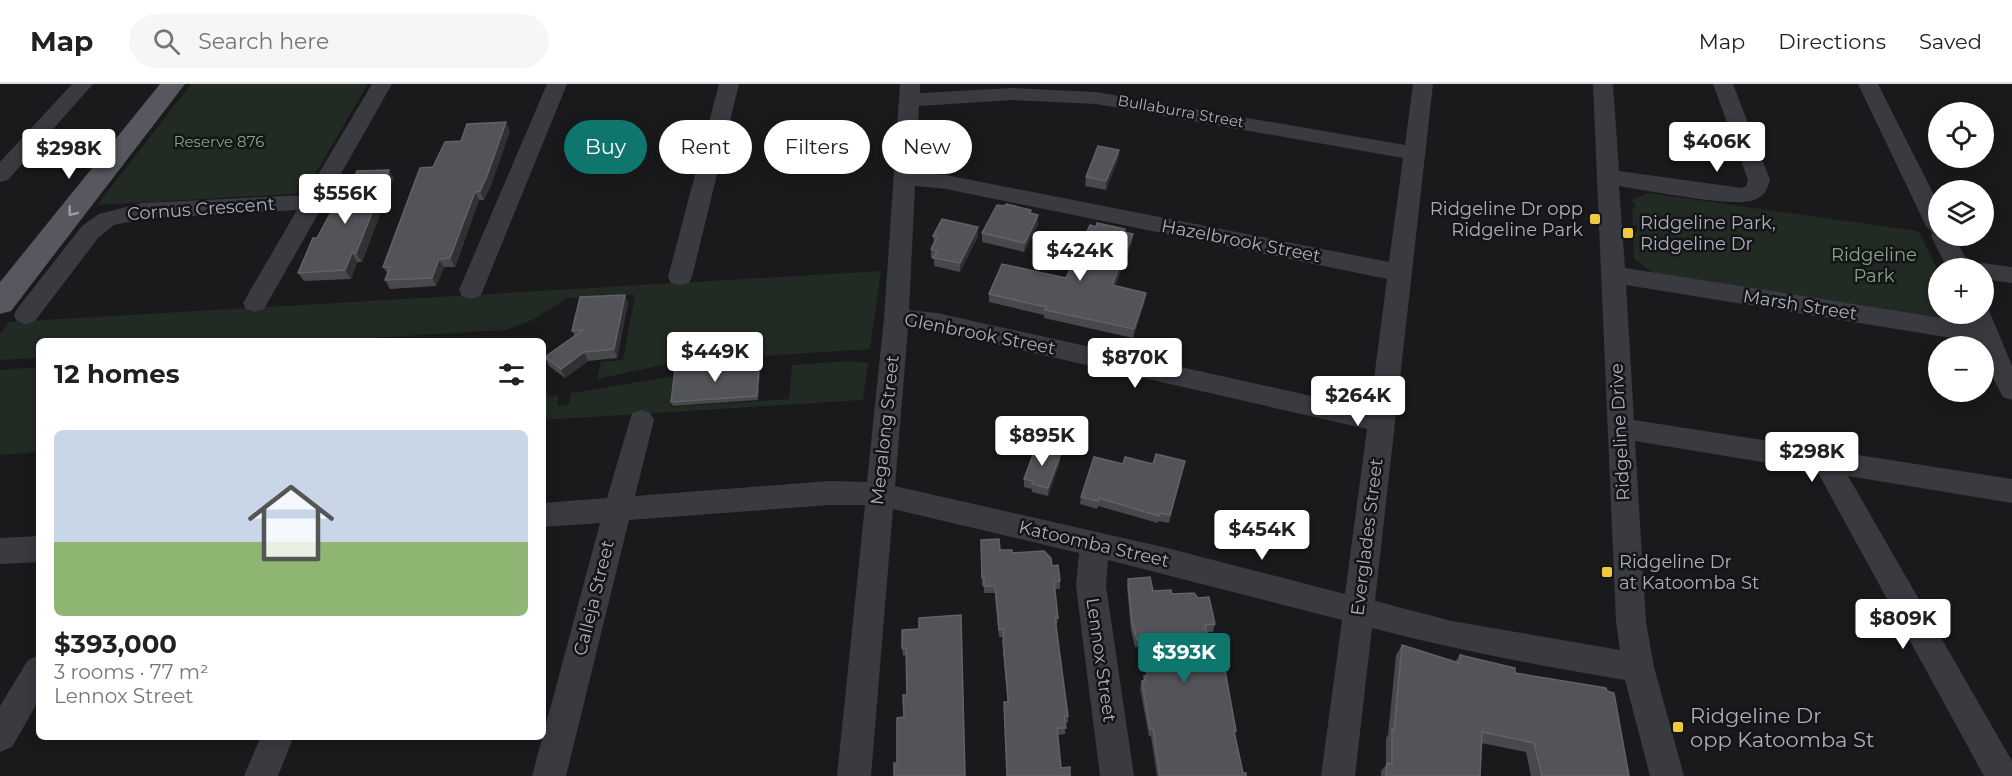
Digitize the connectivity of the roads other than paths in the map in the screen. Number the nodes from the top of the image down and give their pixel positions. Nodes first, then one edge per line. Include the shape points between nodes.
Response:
1 (83, 84) edge
2 (151, 84) edge
3 (173, 84) edge
4 (382, 84) edge
5 (557, 84) edge
6 (729, 84) edge
7 (1423, 84) edge
8 (1603, 84) edge
9 (1723, 84) edge
10 (1868, 84) edge
11 (910, 92) edge
12 (1414, 153) junction
13 (0, 175) edge
14 (1608, 177) junction
15 (904, 178) junction
16 (313, 202) junction
17 (1928, 206) edge
18 (0, 270) edge
19 (1400, 273) junction
20 (1994, 273) edge
21 (1613, 275) junction
22 (2012, 275) edge
23 (680, 277) dead end
24 (471, 290) dead end
25 (0, 303) edge
26 (255, 303) dead end
27 (26, 315) dead end
28 (1928, 317) edge
29 (896, 318) junction
30 (1983, 324) edge
31 (2012, 390) edge
32 (641, 420) dead end
33 (1381, 422) junction
34 (1620, 428) junction
35 (1826, 462) junction
36 (2012, 491) edge
37 (878, 494) junction
38 (617, 509) junction
39 (546, 515) edge
40 (1094, 544) junction
41 (36, 549) edge
42 (0, 551) edge
43 (1358, 611) junction
44 (1638, 667) junction
45 (36, 675) edge
46 (0, 736) edge
47 (276, 740) edge
48 (261, 776) edge
49 (549, 776) edge
50 (854, 776) edge
51 (1117, 776) edge
52 (1338, 776) edge
53 (1667, 776) edge
54 (2002, 776) edge

1 - 13 street
2 - 18 main road
3 -> 25 main road
4 - 16 street
5 - 24 street
6 - 23 street
7 - 12 street, Everglades Street
8 - 14 street, Ridgeline Drive
9 - 14 street via 1759,180 1756,190 1731,195
10 - 17 street
11 - 12 street, Bullaburra Street via 1096,98
11 - 15 street, Megalong Street
12 - 19 street, Everglades Street
14 - 21 street, Ridgeline Drive
15 - 19 street, Hazelbrook Street via 946,182
15 - 29 street, Megalong Street
16 - 26 street
16 - 27 street, Cornus Crescent via 142,211 107,219 90,232
19 - 33 street, Everglades Street
20 - 22 street
21 - 28 street, Marsh Street
21 - 34 street, Ridgeline Drive
29 - 33 street, Glenbrook Street via 937,322
29 - 37 street, Megalong Street
30 - 31 street
32 - 38 street, Calleja Street
33 - 43 street, Everglades Street
34 - 35 street
34 - 44 street, Ridgeline Drive
35 - 36 street
35 - 54 street
37 - 38 street, Katoomba Street via 830,493
37 - 40 street, Katoomba Street
37 - 50 street, Megalong Street
38 - 39 street, Katoomba Street
38 - 49 street, Calleja Street
40 - 43 street, Katoomba Street
40 - 51 street, Lennox Street via 1091,586
41 - 42 street
43 - 44 street, Katoomba Street via 1489,643
43 - 52 street, Everglades Street
44 - 53 street, Ridgeline Drive
45 - 46 street
47 - 48 street

